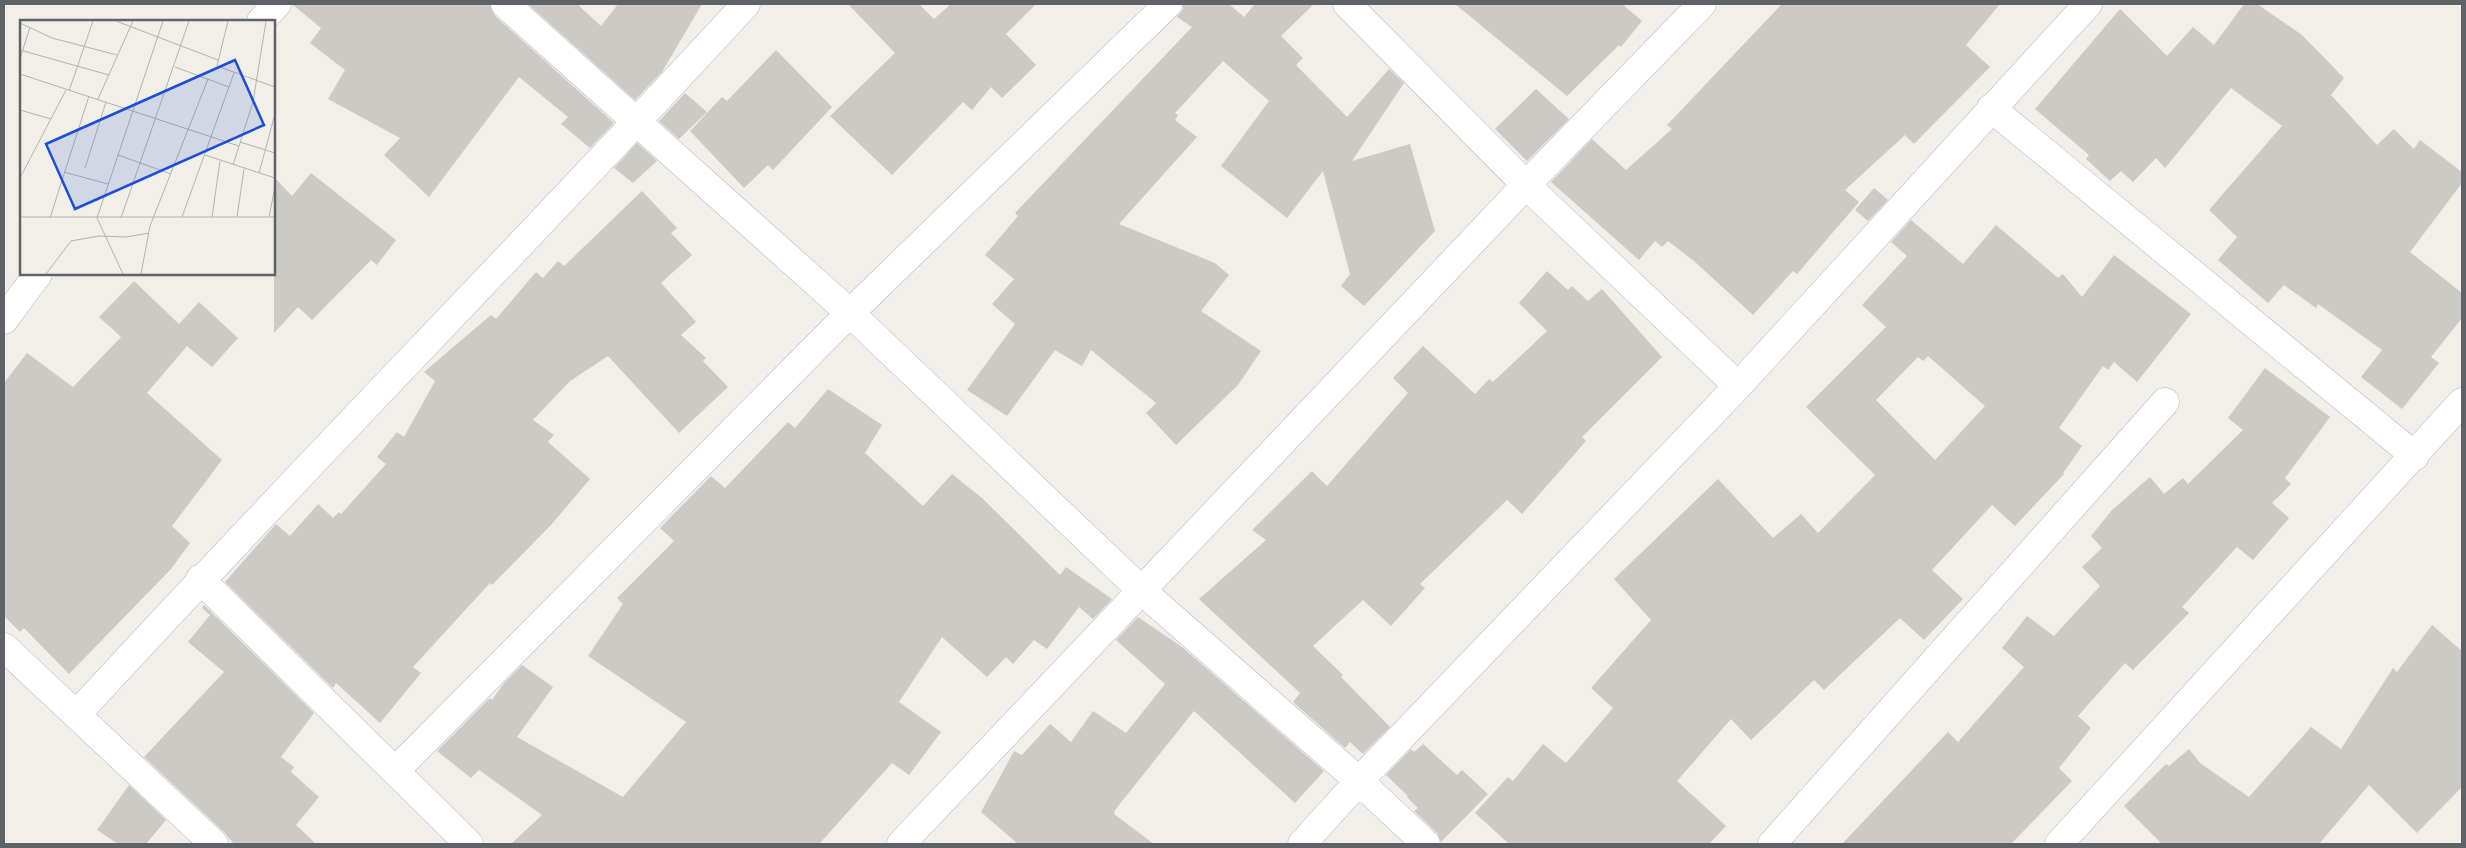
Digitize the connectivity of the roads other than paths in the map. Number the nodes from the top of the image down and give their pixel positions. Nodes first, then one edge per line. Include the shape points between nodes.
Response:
1 (277, 4) edge
2 (505, 4) edge
3 (746, 4) edge
4 (1168, 4) edge
5 (1347, 4) edge
6 (1702, 4) edge
7 (2088, 4) edge
8 (262, 20) edge
9 (1990, 108) junction
10 (637, 122) junction
11 (1526, 185) junction
12 (37, 275) edge
13 (850, 313) junction
14 (4, 320) edge
15 (1738, 386) junction
16 (2165, 402) dead end
17 (2462, 402) edge
18 (2415, 456) junction
19 (200, 579) junction
20 (1141, 590) junction
21 (4, 647) edge
22 (77, 714) junction
23 (396, 770) junction
24 (1359, 781) junction
25 (214, 844) edge
26 (469, 844) edge
27 (901, 844) edge
28 (1302, 844) edge
29 (1426, 844) edge
30 (1772, 844) edge
31 (2059, 844) edge

1 - 8 street
2 - 10 street
3 - 10 street
4 - 13 street
5 - 11 street
6 - 11 street
7 - 9 street
9 - 15 street
9 - 18 street
10 - 13 street
10 - 19 street
11 - 15 street
11 - 20 street
12 - 14 street
13 - 20 street
13 - 23 street
15 - 24 street
16 - 30 street
17 - 18 street
18 - 31 street
19 - 22 street
19 - 23 street
20 - 24 street
20 - 27 street
21 - 22 street
22 - 25 street
23 - 26 street
24 - 28 street
24 - 29 street

